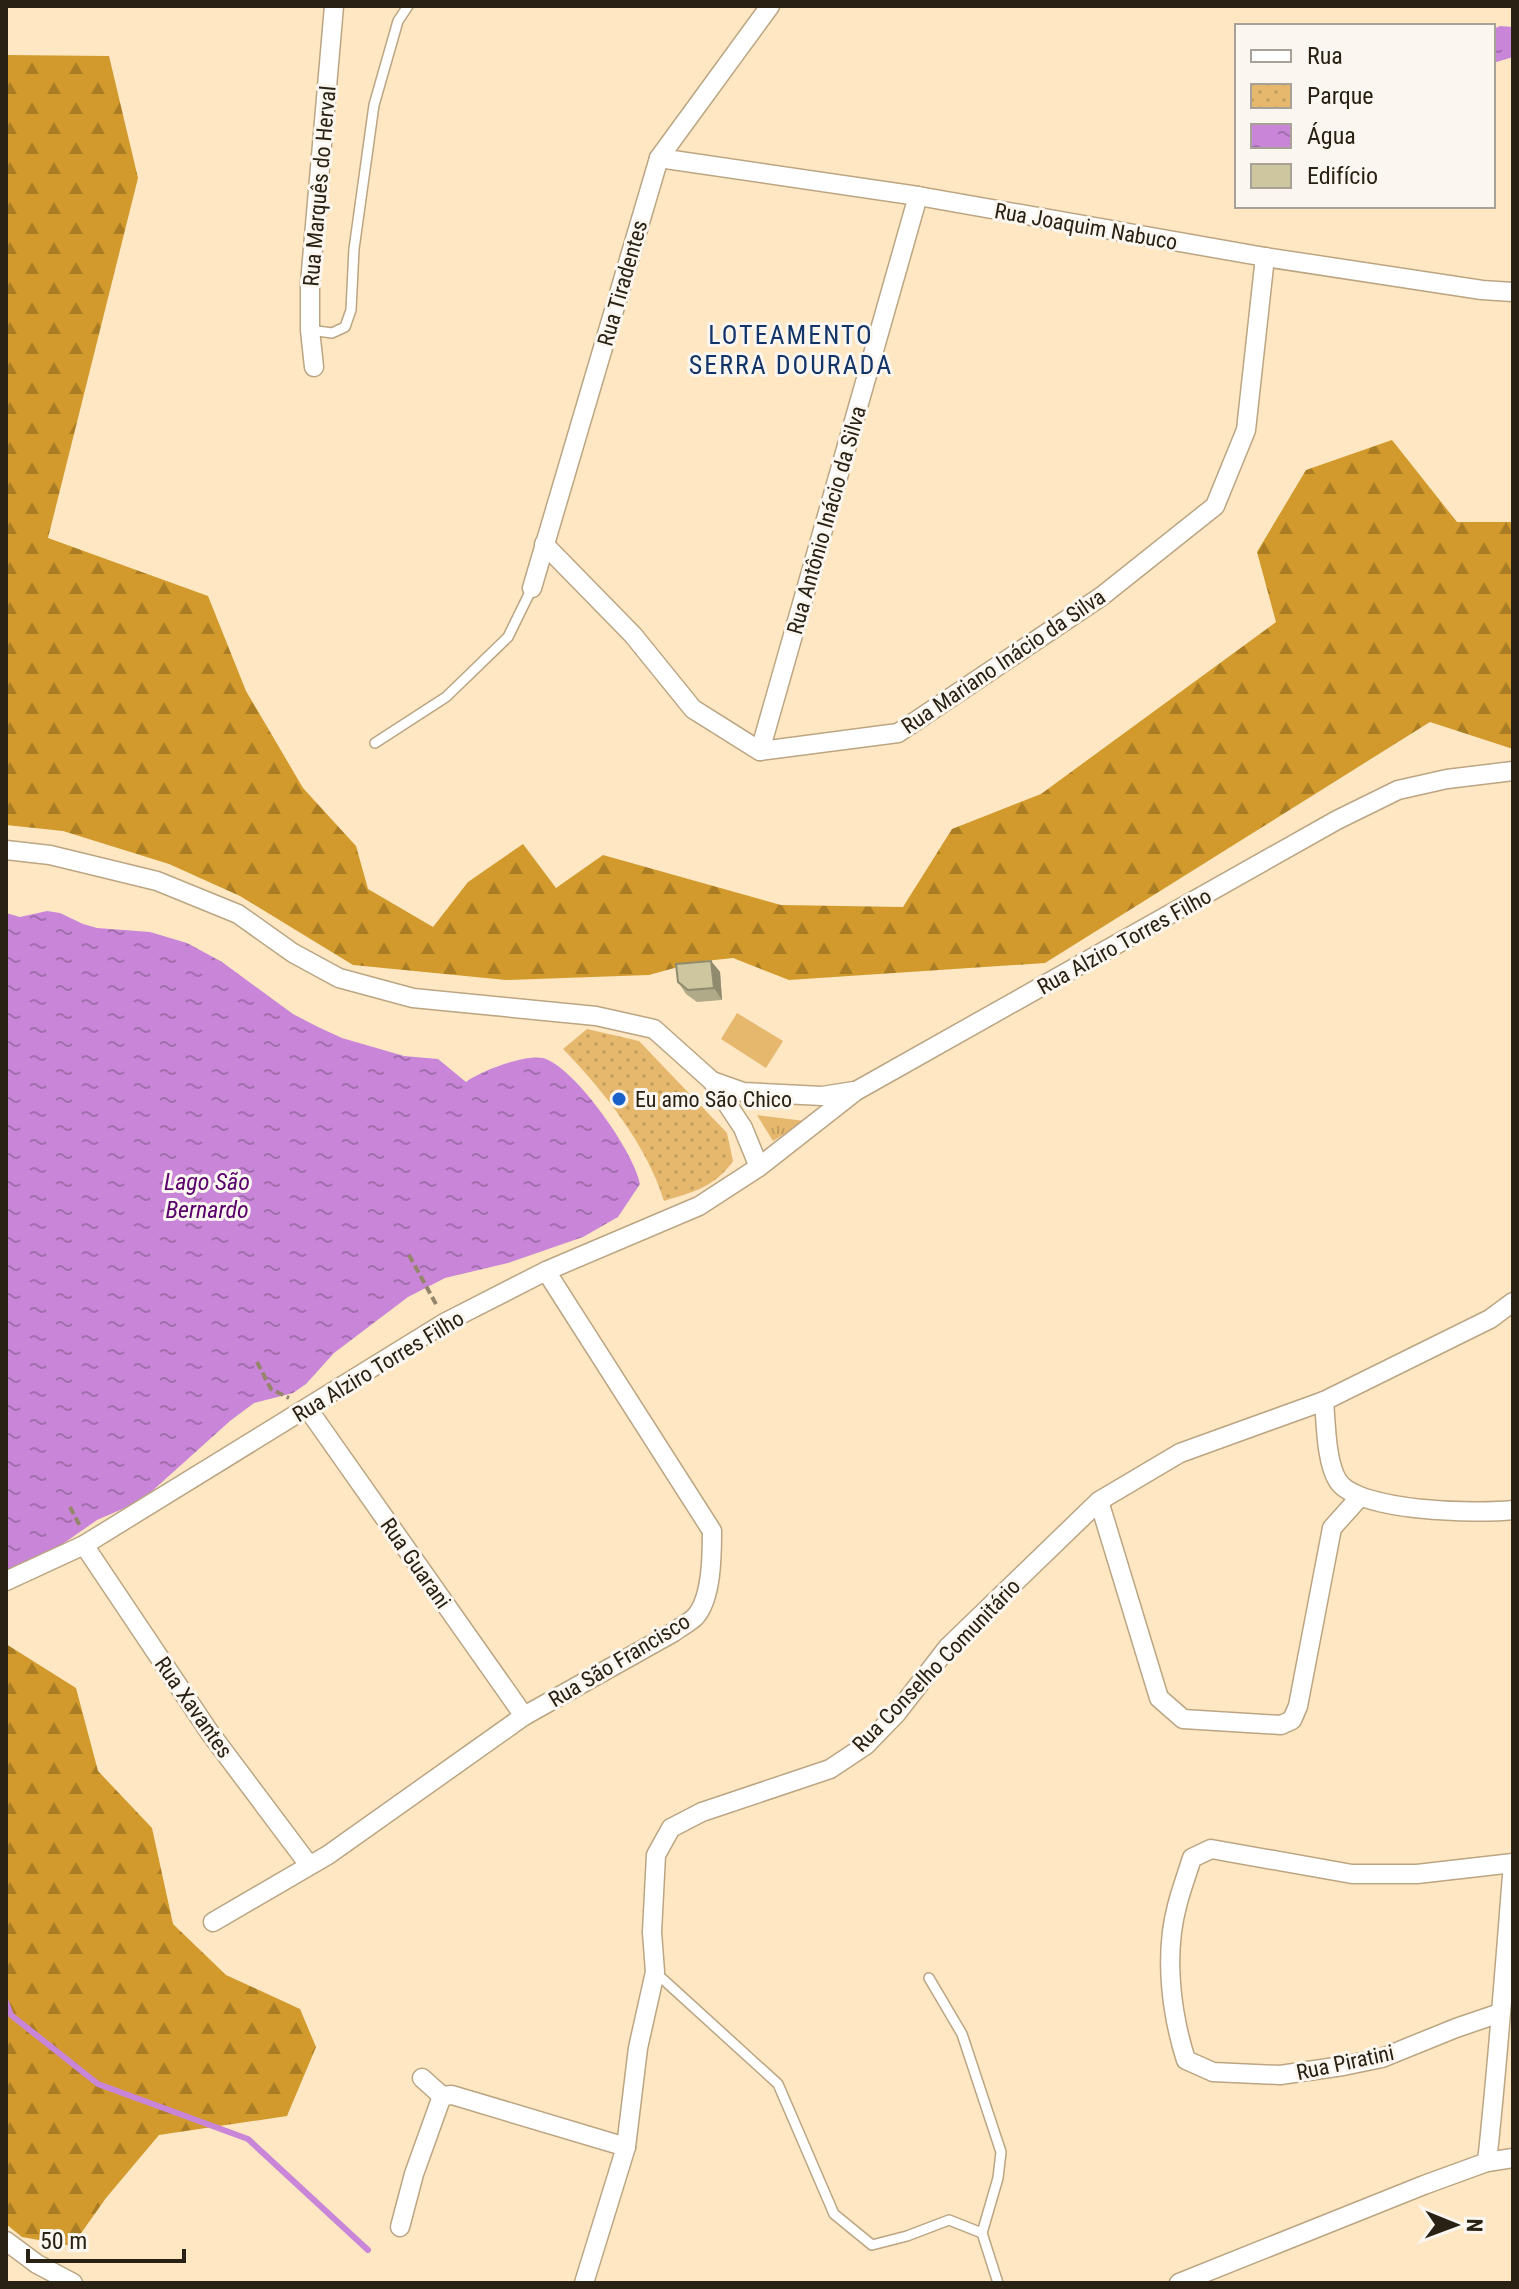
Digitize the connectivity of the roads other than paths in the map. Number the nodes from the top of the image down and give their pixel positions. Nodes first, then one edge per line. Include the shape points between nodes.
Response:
1 (334, 6) edge
2 (408, 6) edge
3 (770, 6) edge
4 (659, 158) junction
5 (918, 196) junction
6 (1265, 257) junction
7 (1513, 292) edge
8 (310, 330) junction
9 (314, 367) dead end
10 (544, 544) junction
11 (532, 588) joint
12 (375, 743) dead end
13 (760, 751) junction
14 (1513, 771) edge
15 (6, 850) edge
16 (712, 1081) junction
17 (856, 1091) junction
18 (759, 1167) junction
19 (546, 1271) junction
20 (1513, 1302) edge
21 (1324, 1401) junction
22 (308, 1409) junction
23 (1359, 1498) junction
24 (1099, 1501) junction
25 (1513, 1510) edge
26 (84, 1545) junction
27 (6, 1581) edge
28 (524, 1716) junction
29 (1513, 1863) edge
30 (309, 1865) junction
31 (213, 1922) dead end
32 (655, 1972) junction
33 (929, 1978) dead end
34 (1500, 2013) junction
35 (1506, 2047) edge
36 (422, 2078) dead end
37 (442, 2096) junction
38 (626, 2147) junction
39 (1513, 2158) edge
40 (1487, 2162) junction
41 (400, 2227) dead end
42 (982, 2233) junction
43 (6, 2241) edge
44 (73, 2283) edge
45 (584, 2283) edge
46 (998, 2283) edge
47 (1179, 2283) edge

1 - 8 street, Rua Marquês do Herval
2 - 8 lane via 398,21 374,105 351,310 345,327 332,333
3 - 4 street, Rua Tiradentes
4 - 5 street, Rua Joaquim Nabuco
4 - 10 street, Rua Tiradentes
5 - 6 street, Rua Joaquim Nabuco
5 - 13 street, Rua Antônio Inácio da Silva
6 - 7 street, Rua Joaquim Nabuco
6 - 13 street, Rua Mariano Inácio da Silva via 1246,430 1215,506 1102,596 898,733
8 - 9 street, Rua Marquês do Herval
10 - 11 street, Rua Tiradentes
10 - 13 street via 633,635 693,709
11 - 12 lane via 508,637 446,697
14 - 17 street, Rua Alziro Torres Filho via 1398,790
15 - 16 street via 157,881 238,914 339,978 413,998 596,1016 654,1029
16 - 17 street via 743,1092 822,1096
16 - 18 street via 743,1128
17 - 18 street, Rua Alziro Torres Filho
18 - 19 street, Rua Alziro Torres Filho via 699,1206
19 - 22 street, Rua Alziro Torres Filho via 446,1322
19 - 28 street, Rua São Francisco via 712,1531 712,1559 696,1616
20 - 21 street, Rua Conselho Comunitário via 1490,1319
21 - 23 street via 1337,1480
21 - 24 street, Rua Conselho Comunitário via 1180,1453
22 - 26 street, Rua Alziro Torres Filho
22 - 28 street, Rua Guarani
23 - 24 street via 1332,1528 1298,1706 1292,1720 1281,1725 1183,1719 1159,1698
23 - 25 street via 1433,1510
24 - 32 street, Rua Conselho Comunitário via 948,1647 866,1745 830,1769 702,1812 671,1828 656,1855
26 - 27 street, Rua Alziro Torres Filho
26 - 30 street, Rua Xavantes via 210,1733
28 - 30 street, Rua São Francisco
29 - 34 street
29 - 34 street, Rua Piratini via 1417,1874 1352,1874 1211,1849 1192,1858 1176,1907 1170,1951 1186,2060 1213,2072 1267,2075 1382,2058
30 - 31 street, Rua São Francisco
32 - 38 street, Rua Conselho Comunitário via 638,2048
32 - 42 lane via 778,2084 834,2214 872,2245 949,2220
33 - 42 lane via 962,2034 1001,2152
34 - 35 street
35 - 40 street
36 - 37 street
37 - 38 street
37 - 41 street
38 - 45 street, Rua Conselho Comunitário
39 - 40 street
40 - 47 street
42 - 46 lane
43 - 44 street

